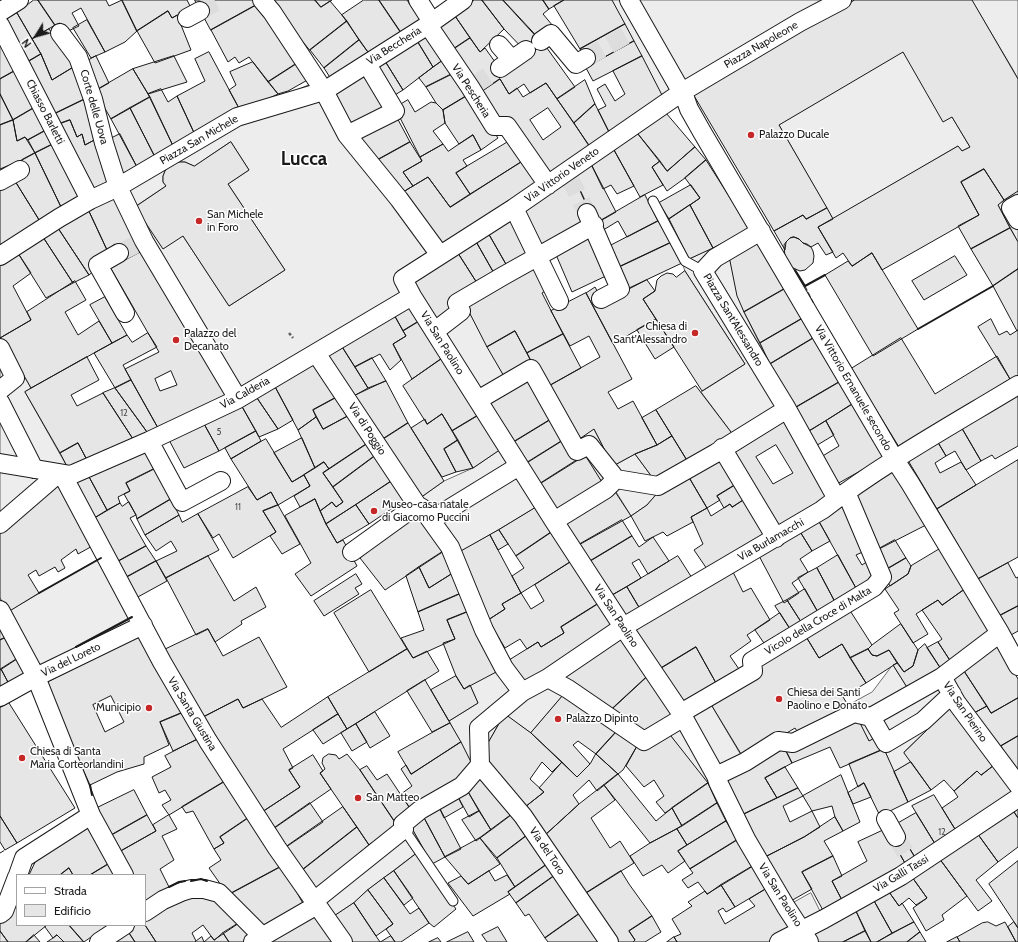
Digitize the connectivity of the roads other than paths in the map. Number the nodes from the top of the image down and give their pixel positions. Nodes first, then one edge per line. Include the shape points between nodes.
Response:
1 (19, 0) edge
2 (418, 0) edge
3 (463, 0) edge
4 (630, 0) edge
5 (842, 0) edge
6 (268, 4) edge
7 (0, 12) edge
8 (430, 23) junction
9 (0, 24) edge
10 (60, 33) dead end
11 (499, 45) dead end
12 (586, 58) tunnel mouth
13 (366, 64) junction
14 (324, 91) junction
15 (682, 92) junction
16 (347, 135) junction
17 (20, 170) dead end
18 (0, 181) edge
19 (548, 185) junction
20 (118, 187) junction
21 (90, 200) junction
22 (653, 201) dead end
23 (1018, 204) edge
24 (514, 208) junction
25 (1018, 220) edge
26 (761, 230) junction
27 (1, 253) edge
28 (119, 253) tunnel mouth
29 (440, 255) junction
30 (539, 257) junction
31 (703, 270) junction
32 (412, 296) junction
33 (601, 298) dead end
34 (559, 301) dead end
35 (125, 313) dead end
36 (435, 331) junction
37 (3, 353) edge
38 (316, 353) junction
39 (1018, 385) edge
40 (0, 390) edge
41 (238, 399) junction
42 (478, 400) junction
43 (0, 402) edge
44 (789, 413) junction
45 (149, 441) junction
46 (724, 447) junction
47 (895, 460) junction
48 (0, 463) edge
49 (519, 466) junction
50 (34, 469) junction
51 (64, 474) junction
52 (616, 479) junction
53 (221, 481) dead end
54 (842, 496) junction
55 (417, 505) junction
56 (431, 520) junction
57 (554, 521) junction
58 (1, 523) edge
59 (776, 538) junction
60 (352, 552) dead end
61 (0, 610) edge
62 (142, 625) junction
63 (623, 627) junction
64 (1000, 633) junction
65 (1018, 666) edge
66 (36, 677) junction
67 (942, 677) junction
68 (548, 678) junction
69 (522, 692) junction
70 (952, 694) junction
71 (0, 697) edge
72 (682, 715) junction
73 (871, 717) junction
74 (480, 765) junction
75 (716, 776) junction
76 (1018, 785) edge
77 (1018, 798) edge
78 (91, 815) junction
79 (886, 819) dead end
80 (404, 829) junction
81 (896, 837) tunnel mouth
82 (18, 874) edge
83 (123, 874) edge
84 (16, 879) edge
85 (454, 901) dead end
86 (315, 903) junction
87 (146, 911) edge
88 (0, 914) edge
89 (123, 926) edge
90 (806, 936) edge
91 (258, 939) edge
92 (99, 942) edge
93 (343, 942) edge
94 (609, 942) edge
95 (779, 942) edge

1 - 7 street
2 - 8 street, Via Pescheria
3 - 8 street, Via Beccheria
4 - 15 street via 636,29
5 - 15 street, Piazza Napoleone
6 - 14 street
8 - 13 street, Via Beccheria
8 - 19 street, Via Pescheria via 494,126 507,126
9 - 21 street, Chiasso Barletti
10 - 20 street, Corte delle Uova via 78,57
11 - 12 street via 520,55 551,34 576,64
13 - 14 street, Via Beccheria
13 - 16 street via 395,111
14 - 16 street
14 - 20 street, Piazza San Michele via 237,117
15 - 19 street, Via Vittorio Veneto via 567,175
15 - 26 street, Via Vittorio Emanuele secondo via 689,109
16 - 29 street
17 - 18 street
19 - 24 street, Via Vittorio Veneto
20 - 21 street, Piazza San Michele
20 - 41 street via 144,241
21 - 27 street, Piazza San Michele
22 - 31 lane via 685,261
23 - 25 street via 1012,208
24 - 29 street, Via Vittorio Veneto
24 - 30 street
26 - 31 street, Piazza Sant'Alessandro via 715,258
26 - 47 street, Via Vittorio Emanuele secondo
28 - 35 street via 98,264
29 - 32 street, Via Vittorio Veneto via 403,279
30 - 33 street via 590,219 607,240 620,289
30 - 34 street
30 - 36 street via 457,304 461,310
31 - 44 street, Piazza Sant'Alessandro
32 - 36 street, Via San Paolino
32 - 38 street, Via Calderia
36 - 42 street, Via San Paolino
37 - 40 street via 15,378
38 - 41 street, Via Calderia
38 - 55 street, Via di Poggio
39 - 47 street, Via Burlamacchi
41 - 45 street, Via Calderia
42 - 49 street, Via San Paolino
42 - 52 street via 531,369 577,451 589,446
43 - 50 street
44 - 46 street
44 - 54 street, Piazza Sant'Alessandro
45 - 51 street, Via Calderia
45 - 53 street via 182,502
46 - 52 street via 658,486
46 - 59 street
47 - 54 street, Via Burlamacchi
47 - 64 street, Via Vittorio Emanuele secondo
48 - 50 street
49 - 56 street
49 - 57 street, Via San Paolino
50 - 51 street
51 - 58 street, Via Calderia
51 - 62 street, Via Santa Giustina
52 - 57 street via 606,489
54 - 59 street, Via Burlamacchi
54 - 72 street, Vicolo della Croce di Malta via 882,577 874,587 752,661 753,671
55 - 56 street, Via di Poggio
55 - 60 street
56 - 69 street, Via di Poggio via 450,547 484,630 504,668
57 - 63 street, Via San Paolino
59 - 63 street, Via Burlamacchi
61 - 66 street
62 - 66 street, Via del Loreto
62 - 86 street, Via Santa Giustina via 208,741
63 - 68 street, Via Burlamacchi
63 - 72 street, Via San Paolino
64 - 65 street, Via Vittorio Emanuele secondo
64 - 67 street, Via San Pierino
66 - 71 street, Via del Loreto
66 - 78 street
67 - 70 street, Via San Pierino
67 - 73 street
68 - 69 street, Via Burlamacchi
68 - 72 street via 644,741
69 - 74 street, Via Burlamacchi via 479,728
70 - 73 street via 923,721 886,743
70 - 76 street, Via San Pierino
72 - 75 street, Via San Paolino
73 - 75 street via 854,713 793,743 778,741 745,762
74 - 80 street via 462,786 420,810 403,824
74 - 94 street, Via del Toro via 523,816
75 - 90 street, Via San Paolino via 746,839
77 - 90 street, Via Galli Tassi via 831,915
78 - 82 street via 24,858
78 - 83 street
79 - 81 street
80 - 85 lane
80 - 86 street
84 - 88 street via 4,911
86 - 91 street
86 - 93 street, Via Santa Giustina
87 - 91 street via 181,892 204,889 219,893
89 - 92 street
90 - 95 street, Via Galli Tassi

